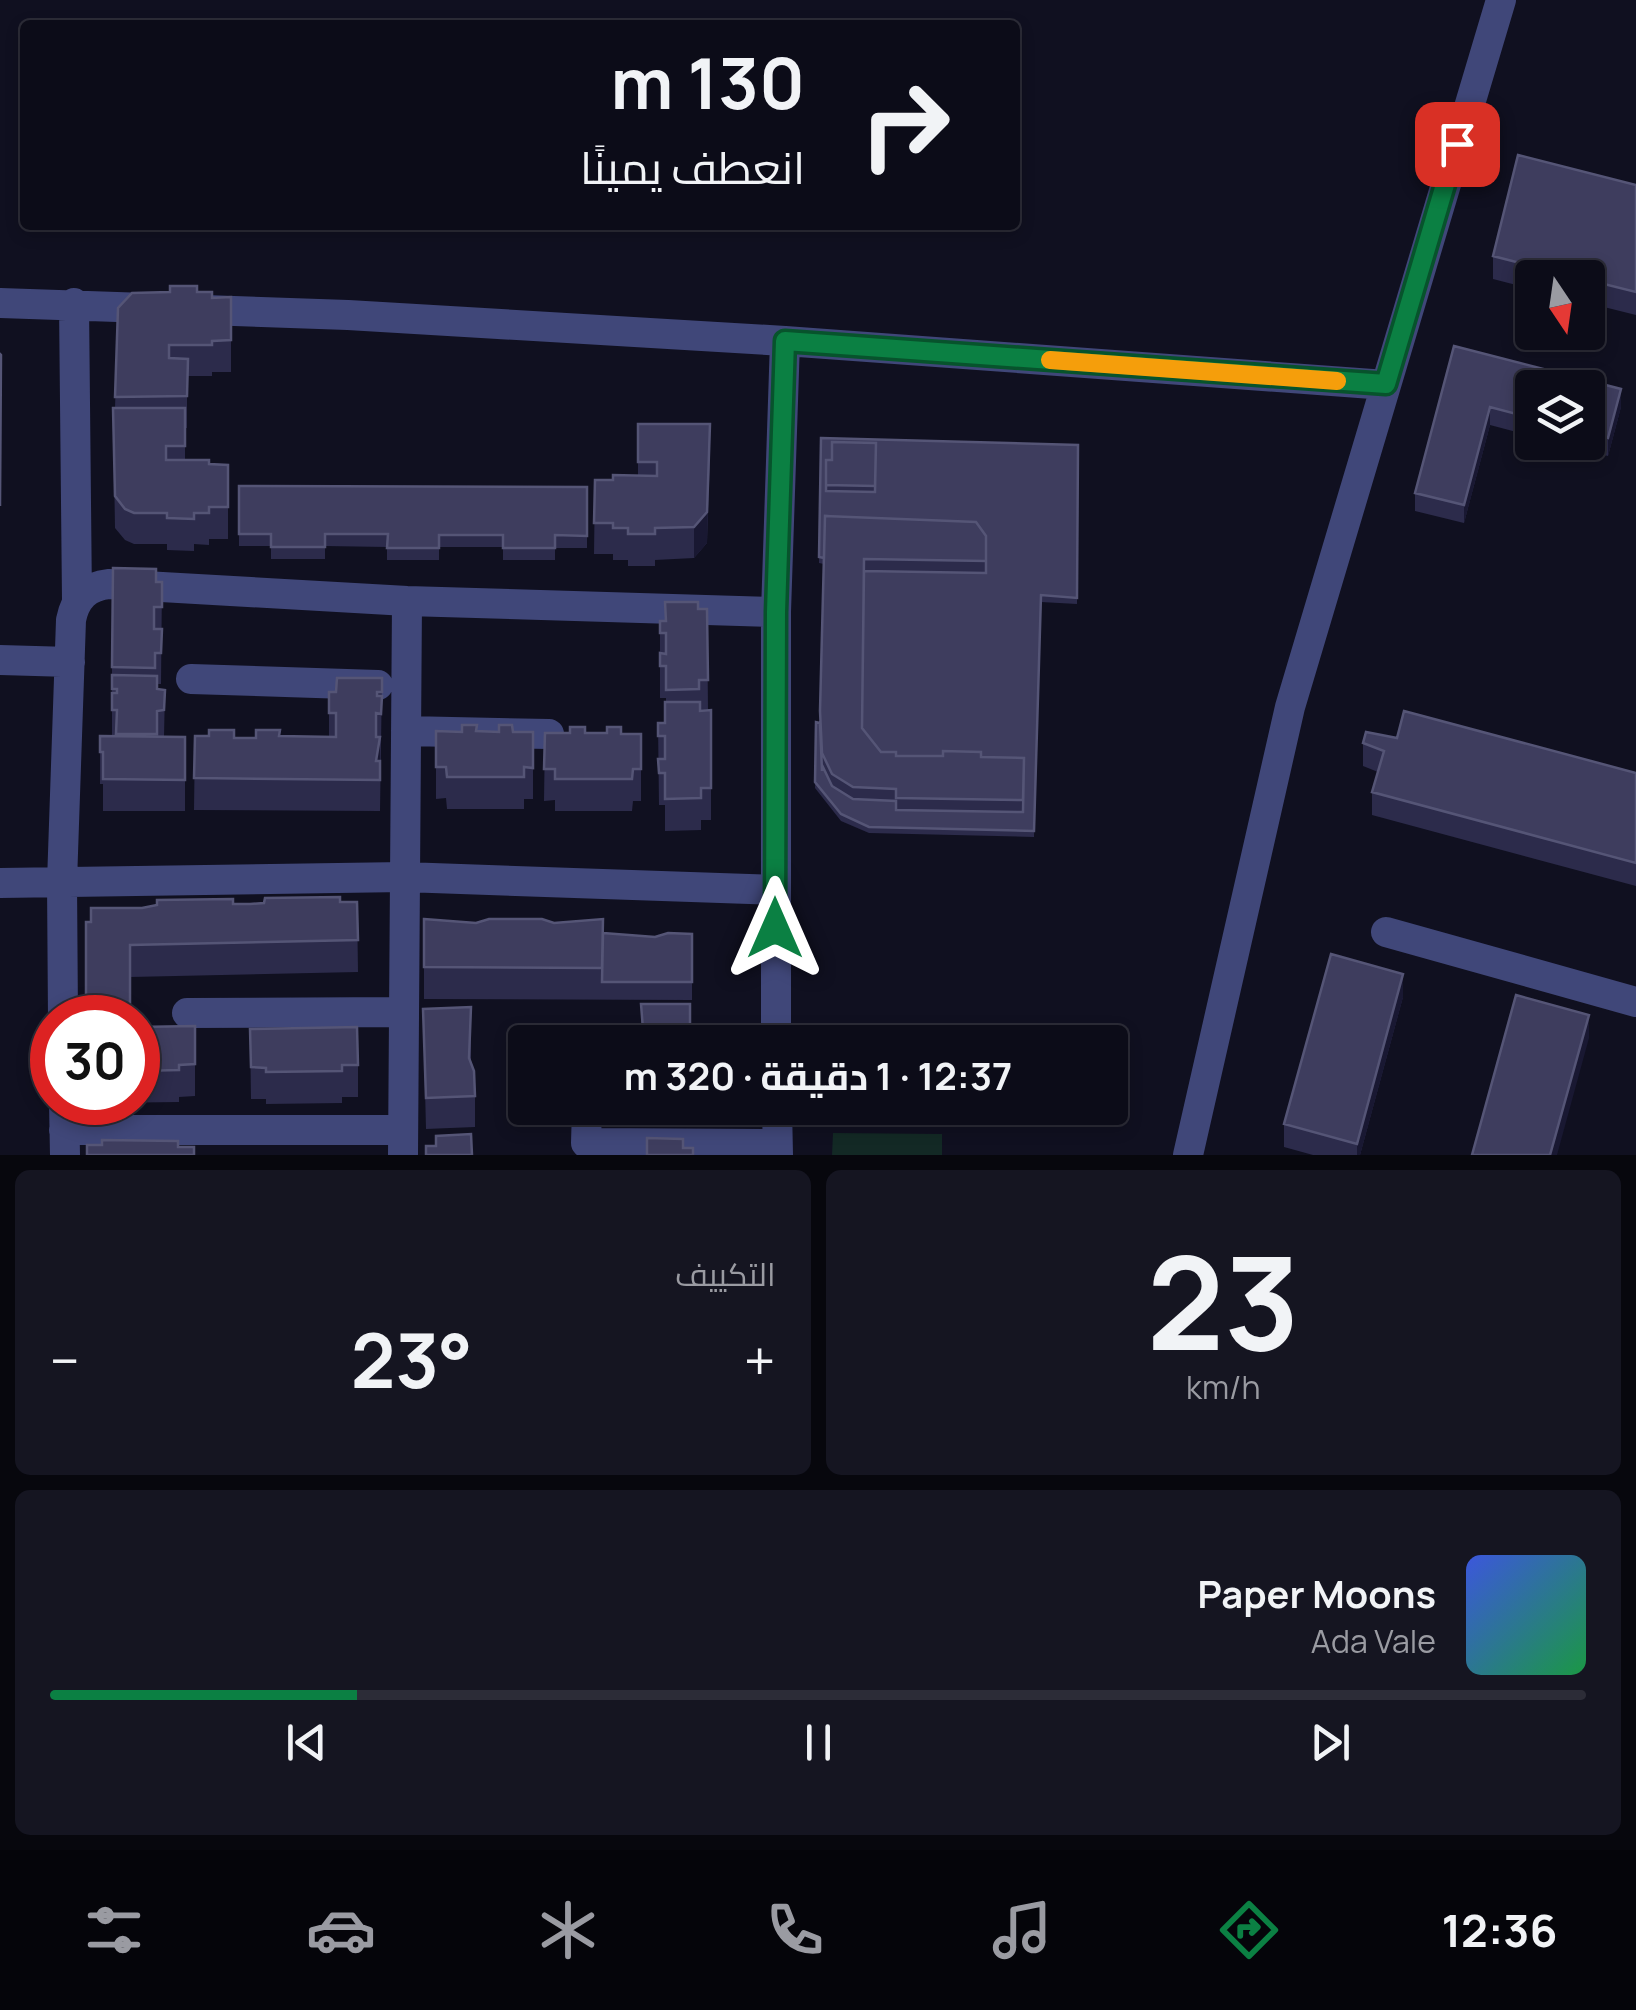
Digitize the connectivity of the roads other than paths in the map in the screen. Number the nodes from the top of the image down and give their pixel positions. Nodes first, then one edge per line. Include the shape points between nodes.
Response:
1 (1502, 0) edge
2 (0, 303) edge
3 (74, 303) junction
4 (785, 341) junction
5 (1386, 384) junction
6 (77, 601) junction
7 (408, 601) junction
8 (776, 612) junction
9 (0, 660) edge
10 (70, 662) junction
11 (192, 679) dead end
12 (406, 686) junction
13 (406, 731) junction
14 (549, 734) edge
15 (404, 878) junction
16 (62, 882) junction
17 (0, 883) edge
18 (775, 890) junction
19 (1386, 932) dead end
20 (63, 995) edge
21 (1636, 1002) edge
22 (403, 1012) junction
23 (187, 1013) dead end
24 (776, 1025) edge
25 (64, 1129) edge
26 (403, 1142) edge
27 (586, 1149) edge
28 (777, 1150) edge
29 (1188, 1155) edge

1 - 5 street
2 - 3 street
3 - 4 street
3 - 6 street
4 - 5 street
4 - 8 street
5 - 29 street via 1290,706
6 - 7 street via 109,584
6 - 10 street
7 - 8 street
7 - 12 street
8 - 18 street
9 - 10 street
10 - 16 street
11 - 12 street
12 - 13 street
13 - 14 street
13 - 15 street
15 - 16 street
15 - 18 street
15 - 22 street
16 - 17 street
16 - 20 street
18 - 24 street
19 - 21 street
22 - 23 street
22 - 26 street
25 - 26 street
27 - 28 street

